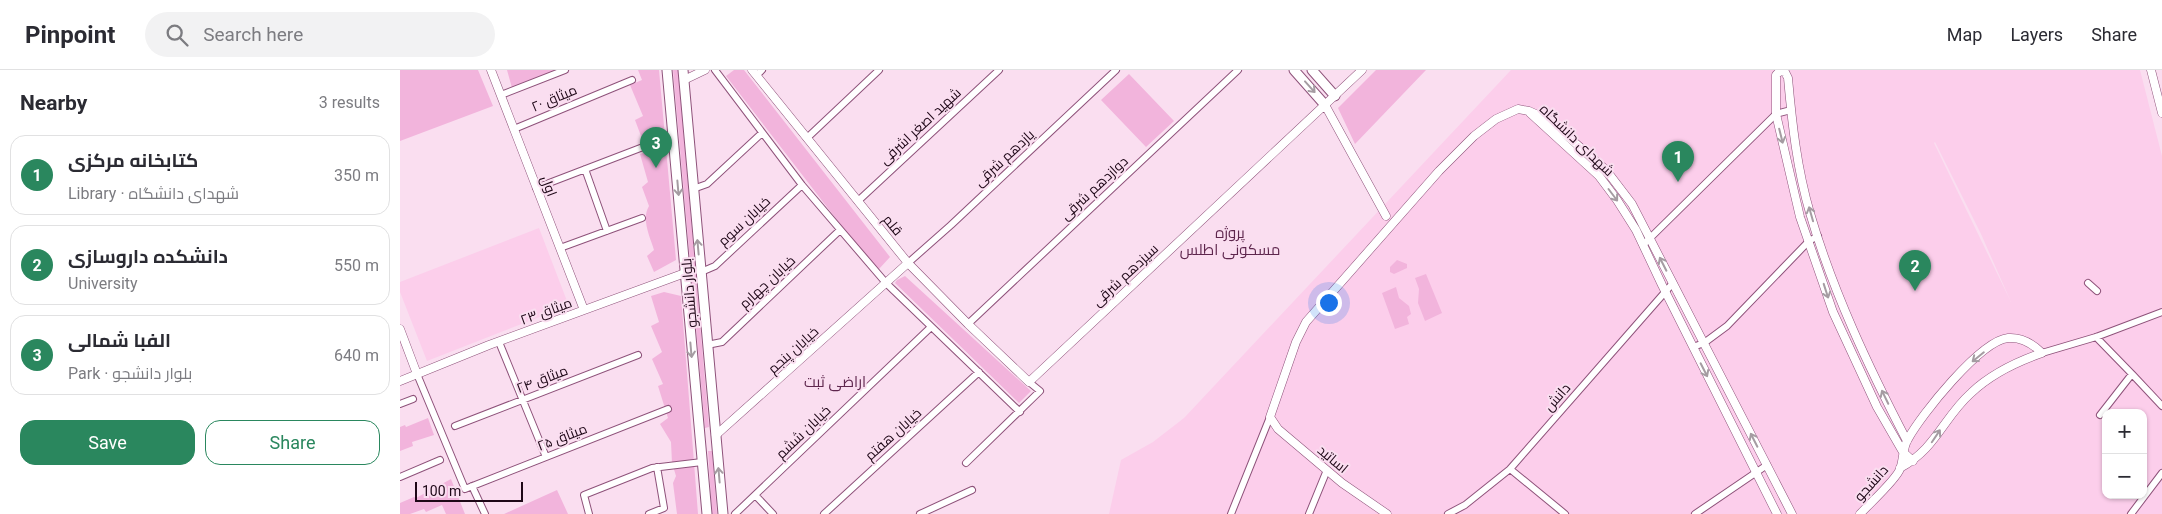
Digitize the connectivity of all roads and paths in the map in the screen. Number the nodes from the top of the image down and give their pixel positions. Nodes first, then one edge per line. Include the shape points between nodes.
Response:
1 (492, 70) edge
2 (566, 70) edge
3 (668, 70) edge
4 (683, 70) edge
5 (705, 70) edge
6 (714, 70) edge
7 (879, 70) edge
8 (999, 70) edge
9 (1116, 70) edge
10 (1238, 70) edge
11 (1294, 70) edge
12 (1312, 70) edge
13 (1362, 70) edge
14 (2151, 70) edge
15 (757, 72) edge
16 (632, 80) dead end
17 (684, 80) junction
18 (501, 95) junction
19 (1335, 96) junction
20 (2161, 103) edge
21 (1326, 105) junction
22 (1791, 110) junction
23 (1529, 111) junction
24 (2162, 113) edge
25 (1776, 114) junction
26 (514, 129) junction
27 (762, 133) junction
28 (807, 138) junction
29 (643, 147) dead end
30 (1798, 163) junction
31 (1788, 164) junction
32 (585, 169) junction
33 (802, 185) junction
34 (536, 188) junction
35 (693, 189) junction
36 (858, 201) junction
37 (1386, 216) dead end
38 (642, 218) dead end
39 (840, 230) junction
40 (607, 231) junction
41 (1818, 236) junction
42 (1650, 240) junction
43 (1810, 241) junction
44 (1643, 245) junction
45 (560, 248) junction
46 (908, 263) junction
47 (701, 272) junction
48 (685, 273) junction
49 (886, 283) junction
50 (1673, 283) junction
51 (2088, 283) dead end
52 (1664, 290) junction
53 (2097, 291) dead end
54 (584, 310) junction
55 (2162, 312) edge
56 (968, 324) junction
57 (931, 327) junction
58 (400, 329) edge
59 (2096, 337) junction
60 (499, 342) junction
61 (1704, 343) junction
62 (707, 345) junction
63 (1693, 347) junction
64 (2042, 353) junction
65 (638, 355) dead end
66 (979, 372) junction
67 (418, 374) junction
68 (2132, 374) junction
69 (400, 381) edge
70 (1029, 382) junction
71 (412, 399) dead end
72 (522, 400) junction
73 (400, 404) edge
74 (2162, 406) edge
75 (668, 409) dead end
76 (1020, 412) junction
77 (2100, 415) dead end
78 (1270, 417) junction
79 (456, 426) dead end
80 (716, 435) junction
81 (700, 438) junction
82 (1907, 441) junction
83 (1903, 452) junction
84 (546, 457) junction
85 (440, 460) dead end
86 (1913, 461) junction
87 (702, 462) junction
88 (966, 463) dead end
89 (1767, 466) junction
90 (657, 467) junction
91 (1900, 468) junction
92 (1327, 470) junction
93 (1510, 470) junction
94 (1756, 473) junction
95 (2162, 473) edge
96 (400, 477) edge
97 (472, 486) junction
98 (972, 490) dead end
99 (756, 496) junction
100 (485, 514) edge
101 (589, 514) edge
102 (649, 514) edge
103 (707, 514) edge
104 (723, 514) edge
105 (735, 514) edge
106 (773, 514) edge
107 (824, 514) edge
108 (920, 514) edge
109 (1231, 514) edge
110 (1309, 514) edge
111 (1387, 514) edge
112 (1448, 514) edge
113 (1565, 514) edge
114 (1696, 514) edge
115 (1777, 514) edge
116 (1792, 514) edge
117 (1860, 514) edge
118 (2131, 514) edge

1 - 18 street, اول
2 - 18 street
3 -> 48 main road, بلوار دانشجو
4 - 17 main road, بلوار دانشجو
5 - 17 street
6 - 27 street
7 - 28 street
8 - 36 street, شهید اصغر اشرفی
9 - 46 street, یازدهم شرقی
10 - 56 street, دوازدهم شرقی
11 -> 21 main road
12 - 19 main road
13 - 19 street, سیزدهم شرقی
14 - 20 street
15 - 28 street, قلم
16 - 26 street, میثاق ۲۰
17 - 35 main road, بلوار دانشجو
18 - 26 street, اول
19 - 21 street, سیزدهم شرقی
20 - 24 street
21 - 37 street
21 - 70 street, سیزدهم شرقی
22 - 25 street
22 - 25 street via 1788,78 1780,71 1776,75
22 - 30 street
23 - 42 street, شهدای دانشگاه via 1550,120 1606,170 1632,204
23 -> 44 street, شهدای دانشگاه via 1599,176
23 - 78 street via 1518,109 1496,118 1474,136 1306,322
25 -> 31 street
25 - 42 street
26 - 34 street, اول
27 - 33 street
27 - 35 street via 707,184
28 - 36 street, قلم
29 - 32 street
30 - 31 street
41 -> 30 street
31 - 43 street via 1800,217
32 - 34 street
32 - 40 street
33 - 39 street
33 - 47 street, خیابان سوم via 715,266
34 - 45 street, اول
47 -> 35 main road, بلوار دانشجو
36 - 46 street, قلم
38 - 40 street
39 - 49 street
39 - 62 street, خیابان چهارم via 722,342
40 - 45 street
41 - 43 street
82 -> 41 street via 1844,308
42 - 44 street
50 -> 42 street, شهدای دانشگاه
43 - 61 street via 1727,326
43 -> 83 street via 1833,312 1863,380
44 - 52 street, شهدای دانشگاه
45 - 54 street, اول
46 - 49 street, خیابان پنجم
46 - 56 street, قلم
47 - 62 main road, بلوار دانشجو
48 - 54 street, میثاق ۲۳
48 -> 81 main road, بلوار دانشجو
49 - 57 street
49 - 80 street, خیابان پنجم
50 - 52 street, دانش
50 - 61 street, شهدای دانشگاه
51 - 53 street
52 - 63 street, شهدای دانشگاه
52 - 93 street, دانش
54 - 60 street, میثاق ۲۳
55 - 59 street
56 - 70 street, قلم
57 - 66 street
57 - 99 street, خیابان ششم
58 - 67 street
59 - 64 street
59 - 68 street
60 - 67 street, میثاق ۲۳
60 - 72 street
61 - 63 street
89 -> 61 street, شهدای دانشگاه
62 - 80 main road, بلوار دانشجو
63 -> 94 street, شهدای دانشگاه
64 -> 82 street via 2021,340 2001,340 1976,357 1942,392
86 -> 64 street via 1928,448 1971,393 2016,362
65 - 72 street, میثاق ۲۴
66 - 76 street
66 - 107 street, خیابان هفتم
67 - 69 street, میثاق ۲۳
67 - 97 street, میثاق ۲۵ via 465,488
68 - 74 street
68 - 77 street
70 - 76 street via 1040,391
71 - 73 street
72 - 79 street, میثاق ۲۴
72 - 84 street
75 - 84 street, میثاق ۲۵
76 - 88 street
78 - 92 street, اساتید via 1278,429
78 - 109 street
80 - 81 main road
104 -> 80 main road, بلوار دانشجو
81 - 87 main road, بلوار دانشجو
82 - 83 street
83 - 86 street
83 - 91 street
84 - 97 street, میثاق ۲۵
85 - 96 street
86 - 91 street
87 - 90 street
87 - 103 main road, بلوار دانشجو
89 - 94 street
89 - 116 street, شهدای دانشگاه
90 - 101 street via 584,495
90 - 102 street via 664,508
91 - 117 street, دانشجو
92 - 110 street
92 - 111 street, اساتید
93 - 112 street, دانش
93 - 113 street
94 - 114 street
94 - 115 street, شهدای دانشگاه
95 - 118 street
97 - 100 street
98 - 108 street
99 - 105 street, خیابان ششم
99 - 106 street

